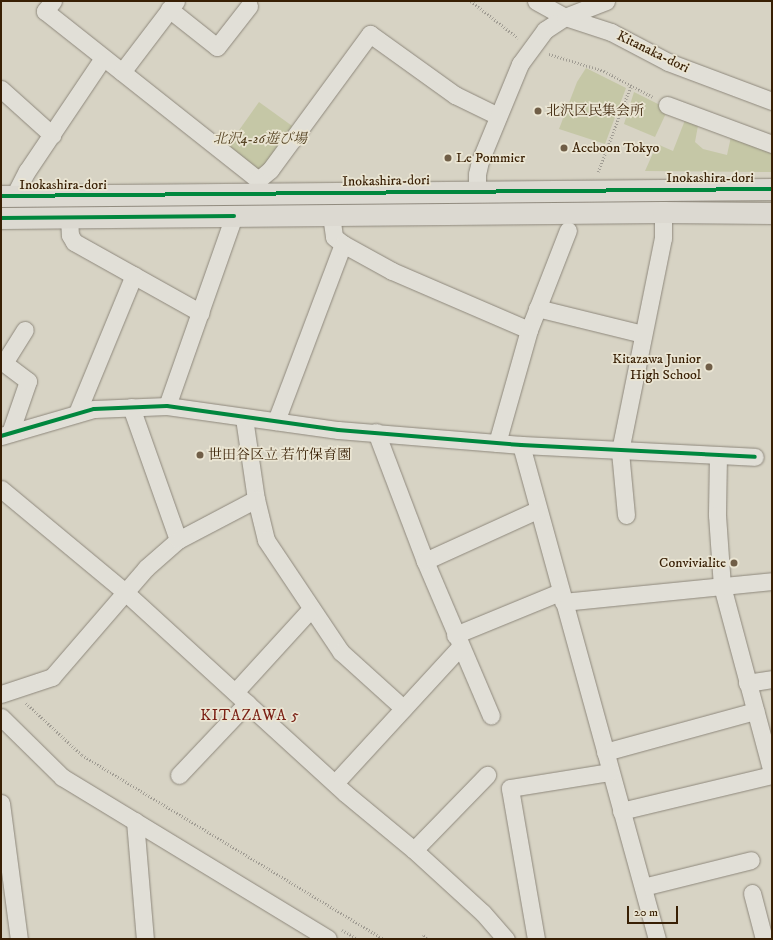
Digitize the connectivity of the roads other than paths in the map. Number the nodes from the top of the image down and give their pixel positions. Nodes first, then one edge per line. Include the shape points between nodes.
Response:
1 (53, 1) edge
2 (536, 1) edge
3 (606, 1) edge
4 (173, 5) edge
5 (249, 6) dead end
6 (565, 18) junction
7 (103, 58) junction
8 (122, 72) junction
9 (1, 89) edge
10 (772, 102) edge
11 (667, 105) road end
12 (498, 116) junction
13 (52, 135) junction
14 (772, 144) edge
15 (258, 187) junction
16 (772, 189) edge
17 (477, 190) junction
18 (8, 196) edge
19 (663, 212) junction
20 (772, 213) edge
21 (331, 215) junction
22 (234, 216) junction
23 (69, 217) junction
24 (1, 218) edge
25 (568, 230) dead end
26 (343, 244) junction
27 (134, 274) junction
28 (537, 308) junction
29 (201, 314) junction
30 (25, 330) dead end
31 (529, 330) junction
32 (643, 334) junction
33 (167, 406) junction
34 (131, 407) junction
35 (77, 413) junction
36 (244, 418) junction
37 (276, 421) junction
38 (376, 432) junction
39 (6, 435) edge
40 (497, 443) junction
41 (521, 445) junction
42 (620, 450) junction
43 (718, 455) junction
44 (755, 457) dead end
45 (1, 488) edge
46 (256, 499) junction
47 (537, 510) junction
48 (626, 515) dead end
49 (178, 540) junction
50 (425, 561) junction
51 (772, 581) edge
52 (722, 586) junction
53 (125, 592) junction
54 (562, 597) junction
55 (310, 610) junction
56 (458, 641) junction
57 (772, 678) edge
58 (747, 683) junction
59 (6, 692) edge
60 (241, 698) junction
61 (403, 708) junction
62 (755, 710) junction
63 (1, 716) edge
64 (491, 716) dead end
65 (605, 752) junction
66 (610, 772) junction
67 (772, 774) edge
68 (179, 775) dead end
69 (487, 775) dead end
70 (335, 783) junction
71 (1, 802) edge
72 (621, 810) junction
73 (135, 821) junction
74 (414, 850) junction
75 (751, 860) dead end
76 (643, 887) junction
77 (752, 893) dead end
78 (766, 937) edge
79 (19, 939) edge
80 (145, 939) edge
81 (328, 939) edge
82 (506, 939) edge
83 (536, 939) edge
84 (657, 939) edge

1 - 7 street via 45,11
2 - 6 street, Kitanaka-dori
3 - 6 street
4 - 5 street via 217,47
4 - 8 street
6 - 10 street, Kitanaka-dori via 611,32 668,62
6 - 12 street via 546,30 520,64
7 - 8 street
7 - 13 street
8 - 15 street
9 - 13 street
11 - 14 street
12 - 15 street via 455,95 370,34
12 - 17 street via 477,174
13 - 18 street
15 - 17 main road, Inokashira-dori
15 - 18 main road, Inokashira-dori
16 - 17 main road, Inokashira-dori
19 - 20 main road
19 - 21 main road
19 - 32 street via 663,238
21 - 22 main road
21 - 26 street via 334,237
22 - 23 main road
22 - 29 street
23 - 24 main road
23 - 27 street via 70,235 74,242
25 - 28 street
26 - 31 street via 392,271
26 - 37 street
27 - 29 street
27 - 35 street
28 - 31 street
28 - 32 street
29 - 33 street
30 - 39 street via 4,363 28,381
31 - 40 street
32 - 42 street
33 - 34 street
33 - 36 street
34 - 35 street via 94,409
34 - 49 street
35 - 39 street
36 - 37 street
36 - 46 street
37 - 38 street
38 - 40 street
38 - 50 street
40 - 41 street
41 - 42 street
41 - 47 street
42 - 43 street
42 - 48 street
43 - 44 street
43 - 52 street via 717,515
45 - 53 street
46 - 49 street
46 - 55 street via 266,540
47 - 50 street
47 - 54 street
49 - 53 street via 146,568
50 - 56 street
51 - 52 street
52 - 54 street
52 - 58 street
53 - 59 street via 52,677
53 - 60 street
54 - 56 street via 539,601
54 - 65 street
55 - 60 street
55 - 61 street via 341,652
56 - 61 street
56 - 64 street
57 - 58 street
58 - 62 street
60 - 68 street
60 - 70 street
61 - 70 street
62 - 65 street
62 - 67 street
63 - 73 street via 62,776
65 - 66 street
66 - 72 street
66 - 83 street via 510,788
67 - 72 street
69 - 74 street
70 - 74 street
71 - 79 street
72 - 76 street
73 - 80 street
73 - 81 street
74 - 82 street
75 - 76 street
76 - 84 street
77 - 78 street

